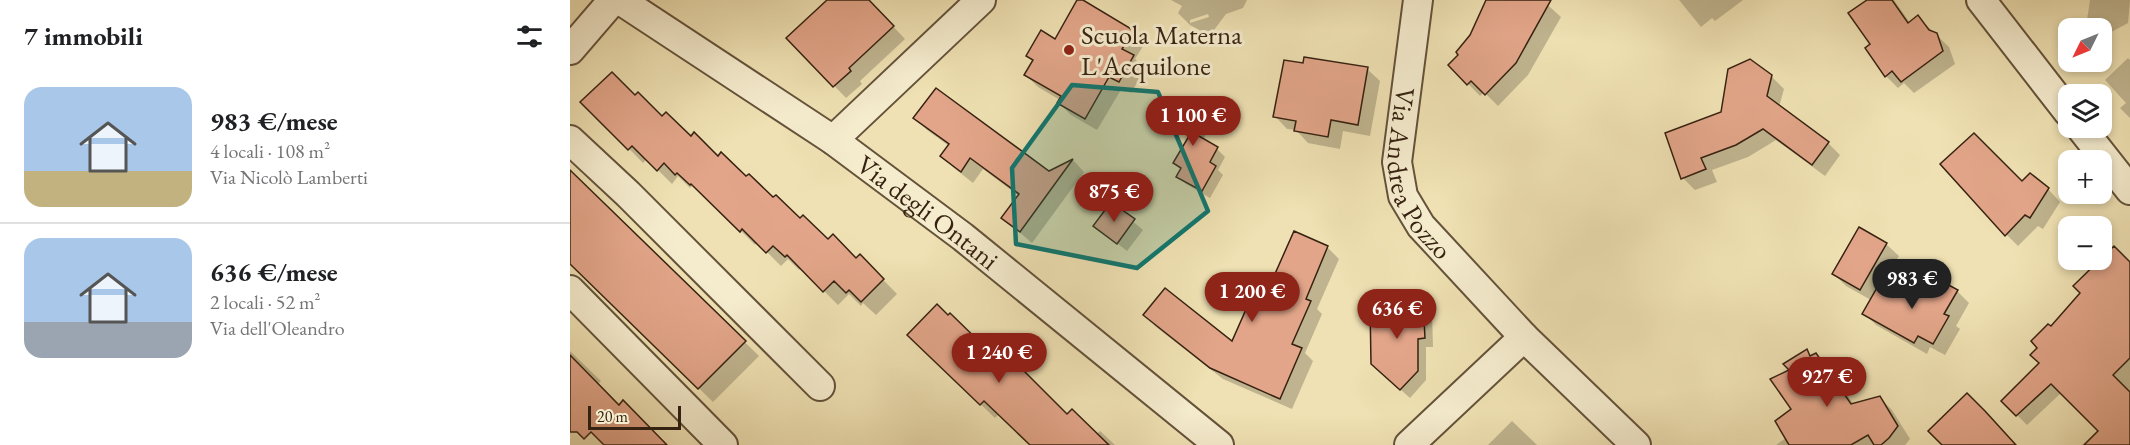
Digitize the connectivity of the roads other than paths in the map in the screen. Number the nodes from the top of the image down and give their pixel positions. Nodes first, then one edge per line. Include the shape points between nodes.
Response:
1 (613, 0) edge
2 (620, 0) edge
3 (981, 0) edge
4 (1418, 0) edge
5 (1980, 0) edge
6 (570, 50) edge
7 (2058, 99) edge
8 (2089, 138) edge
9 (570, 140) edge
10 (833, 140) junction
11 (2130, 190) edge
12 (570, 290) edge
13 (1524, 338) junction
14 (820, 386) dead end
15 (723, 445) edge
16 (1219, 445) edge
17 (1409, 445) edge
18 (1636, 445) edge

1 - 6 street
2 - 10 street, Via degli Ontani
3 - 10 street
4 - 13 street, Via Andrea Pozzo via 1397,162 1403,196 1422,226
5 - 7 street
8 - 11 street
9 - 14 street
10 - 16 street, Via degli Ontani via 963,237
12 - 15 street
13 - 17 street
13 - 18 street, Via Andrea Pozzo

